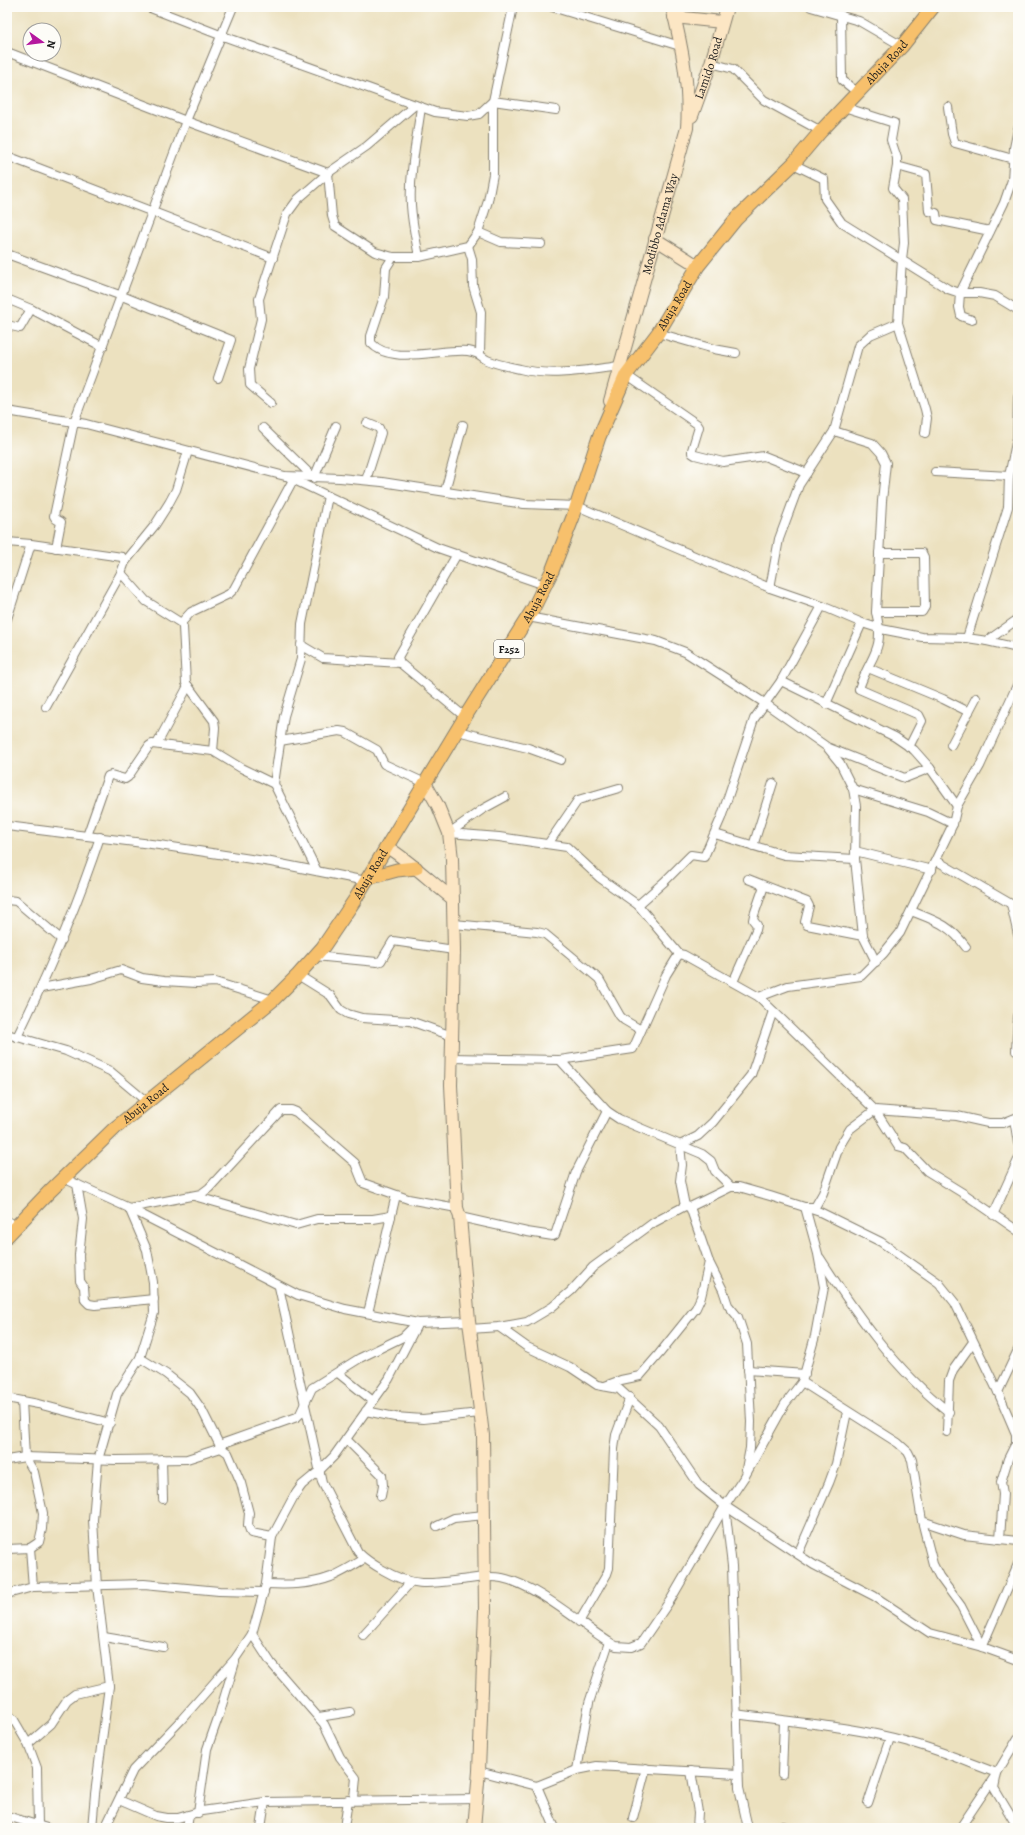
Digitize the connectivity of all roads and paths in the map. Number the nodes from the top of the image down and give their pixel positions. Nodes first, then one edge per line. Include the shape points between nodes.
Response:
1 (148, 7) edge
2 (233, 7) edge
3 (513, 7) edge
4 (552, 7) edge
5 (727, 7) edge
6 (811, 7) edge
7 (933, 7) edge
8 (673, 12) edge
9 (841, 15) junction
10 (722, 22) junction
11 (220, 35) junction
12 (680, 46) junction
13 (902, 46) junction
14 (7, 52) edge
15 (711, 63) junction
16 (858, 92) junction
17 (493, 101) junction
18 (418, 106) junction
19 (844, 107) junction
20 (948, 107) dead end
21 (556, 110) dead end
22 (186, 121) junction
23 (687, 128) junction
24 (1018, 129) edge
25 (821, 131) junction
26 (7, 156) edge
27 (1013, 159) junction
28 (793, 164) junction
29 (897, 166) junction
30 (328, 174) junction
31 (1015, 180) edge
32 (152, 211) junction
33 (990, 231) junction
34 (478, 232) junction
35 (655, 239) junction
36 (541, 244) dead end
37 (468, 246) junction
38 (7, 254) edge
39 (393, 257) junction
40 (419, 257) junction
41 (273, 258) junction
42 (902, 259) junction
43 (698, 266) junction
44 (960, 293) junction
45 (122, 296) junction
46 (7, 300) edge
47 (30, 309) junction
48 (1018, 310) edge
49 (972, 320) dead end
50 (898, 323) junction
51 (7, 325) edge
52 (658, 333) junction
53 (103, 347) junction
54 (480, 353) junction
55 (736, 353) dead end
56 (623, 371) junction
57 (218, 378) dead end
58 (1018, 397) edge
59 (271, 403) dead end
60 (7, 411) edge
61 (74, 422) junction
62 (367, 423) dead end
63 (463, 425) dead end
64 (336, 426) dead end
65 (263, 428) dead end
66 (834, 431) junction
67 (925, 433) dead end
68 (1018, 439) edge
69 (188, 451) junction
70 (806, 472) junction
71 (934, 472) dead end
72 (285, 476) junction
73 (1009, 476) junction
74 (314, 478) junction
75 (293, 480) junction
76 (366, 480) junction
77 (444, 491) junction
78 (328, 496) junction
79 (576, 506) junction
80 (7, 542) edge
81 (31, 544) junction
82 (56, 548) junction
83 (880, 552) junction
84 (457, 554) junction
85 (125, 562) junction
86 (121, 573) junction
87 (545, 585) junction
88 (770, 588) junction
89 (822, 606) junction
90 (876, 612) junction
91 (528, 616) junction
92 (7, 619) edge
93 (1018, 619) edge
94 (181, 623) junction
95 (862, 623) junction
96 (880, 629) junction
97 (967, 638) junction
98 (986, 641) junction
99 (301, 645) junction
100 (1018, 648) edge
101 (400, 663) junction
102 (868, 668) junction
103 (781, 681) junction
104 (1018, 683) edge
105 (188, 686) junction
106 (976, 698) dead end
107 (766, 704) junction
108 (826, 704) junction
109 (46, 707) dead end
110 (969, 712) junction
111 (465, 717) junction
112 (456, 731) junction
113 (280, 741) junction
114 (157, 744) junction
115 (951, 745) dead end
116 (826, 747) junction
117 (909, 747) junction
118 (213, 751) junction
119 (561, 760) dead end
120 (930, 768) junction
121 (425, 783) junction
122 (773, 783) dead end
123 (274, 784) junction
124 (619, 788) dead end
125 (853, 789) junction
126 (505, 797) dead end
127 (957, 806) junction
128 (953, 824) junction
129 (7, 826) edge
130 (449, 834) junction
131 (715, 834) junction
132 (87, 836) junction
133 (100, 837) junction
134 (548, 844) junction
135 (753, 846) junction
136 (387, 847) junction
137 (855, 855) junction
138 (937, 861) junction
139 (416, 868) junction
140 (932, 870) junction
141 (317, 871) junction
142 (748, 879) dead end
143 (367, 880) junction
144 (764, 886) junction
145 (7, 900) edge
146 (453, 900) junction
147 (638, 905) junction
148 (1014, 906) edge
149 (911, 911) junction
150 (454, 924) junction
151 (1018, 935) edge
152 (863, 936) junction
153 (62, 940) junction
154 (966, 947) dead end
155 (454, 950) junction
156 (679, 954) junction
157 (315, 956) junction
158 (876, 962) junction
159 (298, 975) junction
160 (733, 982) junction
161 (41, 988) junction
162 (759, 997) junction
163 (273, 1000) junction
164 (773, 1011) junction
165 (1018, 1016) edge
166 (641, 1030) junction
167 (7, 1034) edge
168 (452, 1036) junction
169 (17, 1037) junction
170 (1016, 1051) dead end
171 (452, 1058) junction
172 (560, 1060) junction
173 (147, 1102) junction
174 (875, 1110) junction
175 (607, 1111) junction
176 (1016, 1118) edge
177 (1018, 1143) edge
178 (680, 1145) junction
179 (1018, 1160) edge
180 (63, 1178) junction
181 (77, 1184) junction
182 (731, 1187) junction
183 (396, 1195) junction
184 (194, 1196) junction
185 (688, 1206) junction
186 (805, 1207) junction
187 (129, 1208) junction
188 (458, 1213) junction
189 (993, 1215) junction
190 (391, 1216) junction
191 (12, 1223) edge
192 (1018, 1231) edge
193 (7, 1236) edge
194 (818, 1254) junction
195 (709, 1262) junction
196 (279, 1287) junction
197 (154, 1299) junction
198 (368, 1313) junction
199 (418, 1323) junction
200 (470, 1325) junction
201 (499, 1327) junction
202 (973, 1342) junction
203 (1018, 1350) edge
204 (140, 1358) junction
205 (748, 1370) junction
206 (338, 1373) junction
207 (805, 1374) junction
208 (802, 1382) junction
209 (604, 1386) junction
210 (998, 1392) junction
211 (630, 1397) junction
212 (7, 1398) edge
213 (22, 1401) junction
214 (373, 1401) junction
215 (306, 1404) junction
216 (366, 1411) junction
217 (847, 1412) junction
218 (949, 1412) junction
219 (480, 1413) junction
220 (110, 1423) junction
221 (947, 1432) dead end
222 (346, 1439) junction
223 (221, 1448) junction
224 (25, 1458) junction
225 (162, 1459) junction
226 (7, 1460) edge
227 (98, 1460) junction
228 (319, 1471) junction
229 (745, 1476) junction
230 (381, 1496) dead end
231 (163, 1499) dead end
232 (725, 1506) junction
233 (485, 1515) junction
234 (922, 1521) junction
235 (437, 1526) dead end
236 (272, 1537) junction
237 (1000, 1539) junction
238 (1018, 1541) edge
239 (7, 1548) edge
240 (30, 1548) junction
241 (798, 1554) junction
242 (364, 1559) junction
243 (1018, 1564) edge
244 (485, 1577) junction
245 (410, 1583) junction
246 (97, 1586) junction
247 (33, 1587) junction
248 (265, 1588) junction
249 (7, 1594) edge
250 (579, 1622) junction
251 (252, 1634) junction
252 (363, 1635) dead end
253 (104, 1637) junction
254 (609, 1642) junction
255 (163, 1647) dead end
256 (982, 1647) junction
257 (235, 1659) junction
258 (1018, 1660) edge
259 (109, 1686) junction
260 (350, 1712) dead end
261 (7, 1713) edge
262 (736, 1714) junction
263 (319, 1718) junction
264 (784, 1721) junction
265 (890, 1738) junction
266 (1018, 1738) edge
267 (28, 1744) junction
268 (646, 1768) junction
269 (577, 1770) junction
270 (479, 1771) junction
271 (692, 1771) junction
272 (997, 1773) junction
273 (738, 1774) junction
274 (782, 1774) dead end
275 (537, 1786) junction
276 (478, 1799) junction
277 (119, 1800) junction
278 (352, 1800) junction
279 (265, 1802) junction
280 (868, 1803) dead end
281 (198, 1813) junction
282 (7, 1816) edge
283 (189, 1816) junction
284 (633, 1818) dead end
285 (38, 1826) junction
286 (47, 1828) edge
287 (92, 1828) edge
288 (105, 1828) edge
289 (187, 1828) edge
290 (261, 1828) edge
291 (344, 1828) edge
292 (474, 1828) edge
293 (555, 1828) edge
294 (697, 1828) edge
295 (748, 1828) edge
296 (780, 1828) edge
297 (791, 1828) edge
298 (960, 1828) edge
299 (1018, 1828) edge

1 - 11 street
2 - 11 street
3 - 17 street
4 - 12 street
5 - 10 street, Lamido Road
6 - 9 street
7 - 13 main road, Abuja Road / F252
8 - 10 street
8 - 12 street, Modibbo Adama Way
9 - 13 street via 870,26
9 - 16 street via 842,80
10 - 15 street, Lamido Road
11 - 18 street
11 - 22 street
12 - 23 street, Modibbo Adama Way via 689,104
13 - 16 main road, Abuja Road / F252
14 - 22 street
15 - 23 street, Lamido Road
15 - 25 street via 732,69 764,100
16 - 19 main road, Abuja Road / F252
17 - 18 street via 479,114 468,116 435,112
17 - 21 street
17 - 34 street via 493,174
18 - 30 street
18 - 40 street via 411,205
19 - 25 main road, Abuja Road / F252
19 - 29 street via 894,123 891,140
20 - 27 street via 955,143
22 - 30 street
22 - 32 street
23 - 35 street, Modibbo Adama Way
24 - 27 street
25 - 28 main road, Abuja Road / F252
26 - 32 street
27 - 31 street
28 - 42 street via 824,179 825,199 842,223
28 - 43 main road, Abuja Road / F252 via 736,219
29 - 33 street via 926,174 929,211 936,213 937,220
29 - 42 street via 893,188 902,199
30 - 39 street via 335,226 375,252
30 - 41 street via 298,198 287,214
31 - 33 street
32 - 41 street
32 - 45 street
33 - 44 street
34 - 36 street via 501,242
34 - 37 street
35 - 43 street
35 - 56 street, Modibbo Adama Way
37 - 40 street
37 - 54 street via 472,259 473,286 481,312
38 - 45 street
39 - 40 street
39 - 54 street via 386,268 384,297 371,336 371,343 375,348 404,355 467,351
41 - 59 street via 259,299 261,319 249,369 250,385
42 - 44 street via 948,289
42 - 50 street
43 - 52 main road, Abuja Road / F252
44 - 48 street via 979,292 995,296
44 - 49 street via 961,316
45 - 53 street
45 - 57 street via 231,340
46 - 47 street
47 - 51 street via 20,328
47 - 53 street
50 - 66 street via 870,335 858,346
50 - 67 street via 925,409
52 - 55 street
52 - 56 main road, Abuja Road / F252
53 - 61 street
54 - 56 street via 487,360 520,370
56 - 70 street via 698,424 692,450 695,455 723,462 764,456
56 - 79 main road, Abuja Road / F252
58 - 68 street
60 - 61 street
61 - 69 street
61 - 82 street via 54,516 61,522
62 - 76 street via 379,428 381,433
63 - 77 street
64 - 74 street
65 - 74 street
66 - 70 street
66 - 83 street via 872,443 886,463
68 - 73 street
69 - 72 street
69 - 85 street via 176,490 169,503
70 - 88 street via 780,539
71 - 73 street
72 - 74 street
72 - 75 street
73 - 97 street via 1006,515
74 - 76 street
75 - 78 street
75 - 94 street via 234,589 191,612
76 - 77 street
77 - 79 street via 524,504
78 - 84 street via 438,548
78 - 99 street via 302,624
79 - 87 main road, Abuja Road / F252
79 - 88 street
80 - 81 street
81 - 82 street
81 - 92 street
82 - 85 street via 122,557
83 - 90 street
83 - 90 street via 922,553 925,607 922,612
84 - 87 street
84 - 101 street via 398,653
85 - 86 street
86 - 94 street via 146,601
86 - 109 street
87 - 91 main road, Abuja Road / F252
88 - 89 street
89 - 95 street
89 - 103 street
90 - 96 street
91 - 107 street via 656,641 675,648 697,658
91 - 111 main road, Abuja Road / F252
93 - 98 street
94 - 105 street
95 - 96 street
95 - 108 street
96 - 97 street via 922,637
96 - 102 street via 878,646
97 - 98 street
98 - 100 street
99 - 101 street via 323,658
99 - 113 street via 301,659 284,716
101 - 111 street
102 - 110 street via 943,698
102 - 117 street via 859,686 861,691 921,718 922,721
103 - 107 street
103 - 108 street
104 - 127 street via 980,766
105 - 114 street
105 - 118 street via 214,721
106 - 110 street
107 - 116 street
107 - 131 street via 754,719
108 - 117 street
110 - 115 street
111 - 112 main road, Abuja Road / F252
112 - 119 street via 528,748
112 - 121 main road, Abuja Road / F252
113 - 121 street via 345,732 377,750 384,764
113 - 123 street
114 - 118 street
114 - 132 street via 149,746 125,779 108,776
116 - 120 street via 905,778
116 - 125 street via 840,763
117 - 120 street
118 - 123 street
120 - 127 street
121 - 130 street
121 - 136 main road, Abuja Road / F252
122 - 135 street
123 - 141 street
124 - 134 street via 578,800
125 - 128 street via 928,812
125 - 137 street via 856,806
126 - 130 street via 483,809
127 - 128 street
128 - 138 street
129 - 132 street
130 - 134 street via 499,837
130 - 146 street
131 - 135 street
131 - 147 street via 704,858 691,854
132 - 133 street
133 - 141 street
133 - 153 street
134 - 147 street via 567,847 600,878
135 - 137 street via 784,855
136 - 139 street
136 - 143 main road, Abuja Road / F252
137 - 140 street
137 - 152 street
138 - 140 street
138 - 148 street
139 - 143 main road via 397,870
139 - 146 street
140 - 149 street
141 - 143 street
142 - 144 street
143 - 157 main road, Abuja Road / F252
144 - 152 street via 807,902 807,925
144 - 160 street via 754,914 756,930
145 - 153 street via 16,901
146 - 150 street
147 - 156 street
148 - 151 street
149 - 154 street via 947,926
149 - 158 street via 900,933
150 - 155 street
150 - 166 street via 545,934 599,979 620,1016
152 - 158 street
153 - 161 street
155 - 157 street via 393,941 378,962
155 - 168 street
156 - 160 street
156 - 166 street via 666,975
157 - 159 main road, Abuja Road / F252
158 - 162 street via 861,976 788,986
159 - 163 main road, Abuja Road / F252
159 - 168 street via 330,995 341,1010 348,1014 362,1018 410,1021
160 - 162 street
161 - 163 street via 91,979 121,970 142,978 164,981 216,982
161 - 169 street
162 - 164 street
163 - 173 main road, Abuja Road / F252
164 - 174 street
164 - 178 street via 751,1075 713,1122 698,1136
165 - 170 street
166 - 172 street via 633,1049
167 - 169 street
168 - 171 street
169 - 173 street via 66,1051 110,1071
171 - 172 street
171 - 188 street via 451,1085
172 - 175 street
173 - 180 main road, Abuja Road / F252 via 115,1128
174 - 176 street via 957,1116 988,1123 1003,1123
174 - 186 street via 850,1129 839,1148 823,1193 815,1207
174 - 189 street via 898,1146 905,1148 927,1172 966,1195
175 - 178 street via 619,1119
175 - 188 street via 576,1172 555,1235 527,1232
176 - 177 street
178 - 182 street via 702,1154 711,1161 715,1171
178 - 185 street via 680,1181
179 - 189 street
180 - 181 street
180 - 191 main road, Abuja Road / F252
181 - 187 street
181 - 197 street via 83,1219 80,1281 84,1287 85,1300 95,1305
182 - 185 street
182 - 186 street via 739,1187
183 - 184 street via 363,1183 354,1163 296,1112 286,1109 281,1110 209,1188
183 - 188 street via 429,1204 446,1205
183 - 190 street
184 - 187 street
184 - 190 street via 296,1225 317,1219 374,1219
185 - 195 street
185 - 201 street via 653,1223 593,1267 552,1307 526,1322
186 - 194 street
186 - 202 street via 881,1242 940,1283 955,1303
187 - 196 street
187 - 197 street via 147,1250
188 - 200 street
189 - 192 street
190 - 198 street
191 - 193 main road, Abuja Road / F252
194 - 207 street via 824,1287
194 - 218 street via 852,1307 876,1338 925,1393
195 - 205 street via 728,1306 738,1317 747,1344
195 - 209 street via 696,1308 660,1354 640,1376
196 - 198 street via 345,1310
196 - 215 street
197 - 204 street via 154,1313
198 - 199 street
199 - 200 street
199 - 206 street via 403,1337 360,1358
199 - 214 street via 389,1379
200 - 201 street
200 - 219 street
201 - 209 street via 527,1347 570,1367 597,1385
202 - 210 street
202 - 218 street via 953,1370 949,1381
203 - 210 street
204 - 220 street via 117,1394
204 - 223 street via 190,1393 202,1410
205 - 207 street
205 - 229 street via 750,1448
206 - 214 street
206 - 215 street via 312,1388
207 - 208 street
208 - 217 street
208 - 229 street via 785,1404
209 - 211 street via 619,1389
210 - 237 street via 1016,1434 1016,1443 1001,1482 1003,1494
211 - 232 street via 659,1426 699,1484
211 - 250 street via 616,1435 614,1449 609,1568
212 - 213 street
213 - 220 street
213 - 224 street
214 - 216 street
215 - 223 street via 297,1417 224,1443
215 - 228 street
216 - 219 street via 394,1417 423,1419
216 - 222 street
217 - 234 street via 898,1443 908,1452 912,1460
217 - 241 street via 831,1476
218 - 221 street
219 - 233 street
220 - 227 street
222 - 228 street
222 - 230 street via 382,1475
223 - 225 street via 187,1459
223 - 236 street via 228,1453 241,1483 250,1513 249,1531
224 - 226 street
224 - 227 street
224 - 240 street via 34,1472 43,1514 39,1542
225 - 227 street
225 - 231 street
227 - 246 street via 93,1520
228 - 236 street via 302,1485 294,1496
228 - 242 street via 322,1482
229 - 232 street
232 - 241 street
232 - 254 street via 671,1599 641,1643 630,1647 616,1646
232 - 262 street via 732,1566
233 - 235 street via 454,1518
233 - 244 street
234 - 237 street via 964,1535
234 - 256 street via 933,1564 961,1606
236 - 248 street
237 - 238 street
239 - 240 street
240 - 247 street
241 - 256 street via 874,1596 930,1633
242 - 245 street
242 - 248 street via 332,1577 315,1582
243 - 256 street
244 - 245 street via 428,1584
244 - 250 street via 501,1578 526,1587
244 - 270 street
245 - 252 street
246 - 247 street
246 - 248 street via 144,1584 219,1591
246 - 253 street
247 - 249 street
248 - 251 street
250 - 254 street
251 - 257 street
251 - 263 street via 271,1663
253 - 255 street
253 - 259 street
254 - 269 street via 589,1703
256 - 258 street
257 - 277 street via 133,1770
257 - 281 street via 207,1749
259 - 267 street via 75,1694 67,1700 51,1724
259 - 287 street
260 - 263 street
261 - 267 street
262 - 264 street
262 - 273 street
263 - 278 street via 340,1757 356,1778
264 - 265 street via 855,1730
264 - 274 street
265 - 272 street via 930,1748
265 - 280 street
266 - 272 street
267 - 285 street via 37,1768
268 - 269 street via 597,1766
268 - 271 street
268 - 284 street
269 - 275 street
270 - 275 street
270 - 276 street
271 - 273 street
271 - 294 street via 698,1812
272 - 298 street
272 - 299 street via 994,1788
273 - 295 street
275 - 293 street
276 - 278 street
276 - 292 street
277 - 283 street via 156,1816
277 - 288 street
278 - 279 street
278 - 291 street
279 - 281 street
279 - 290 street
281 - 283 street
282 - 285 street
283 - 289 street
285 - 286 street
296 - 297 street

